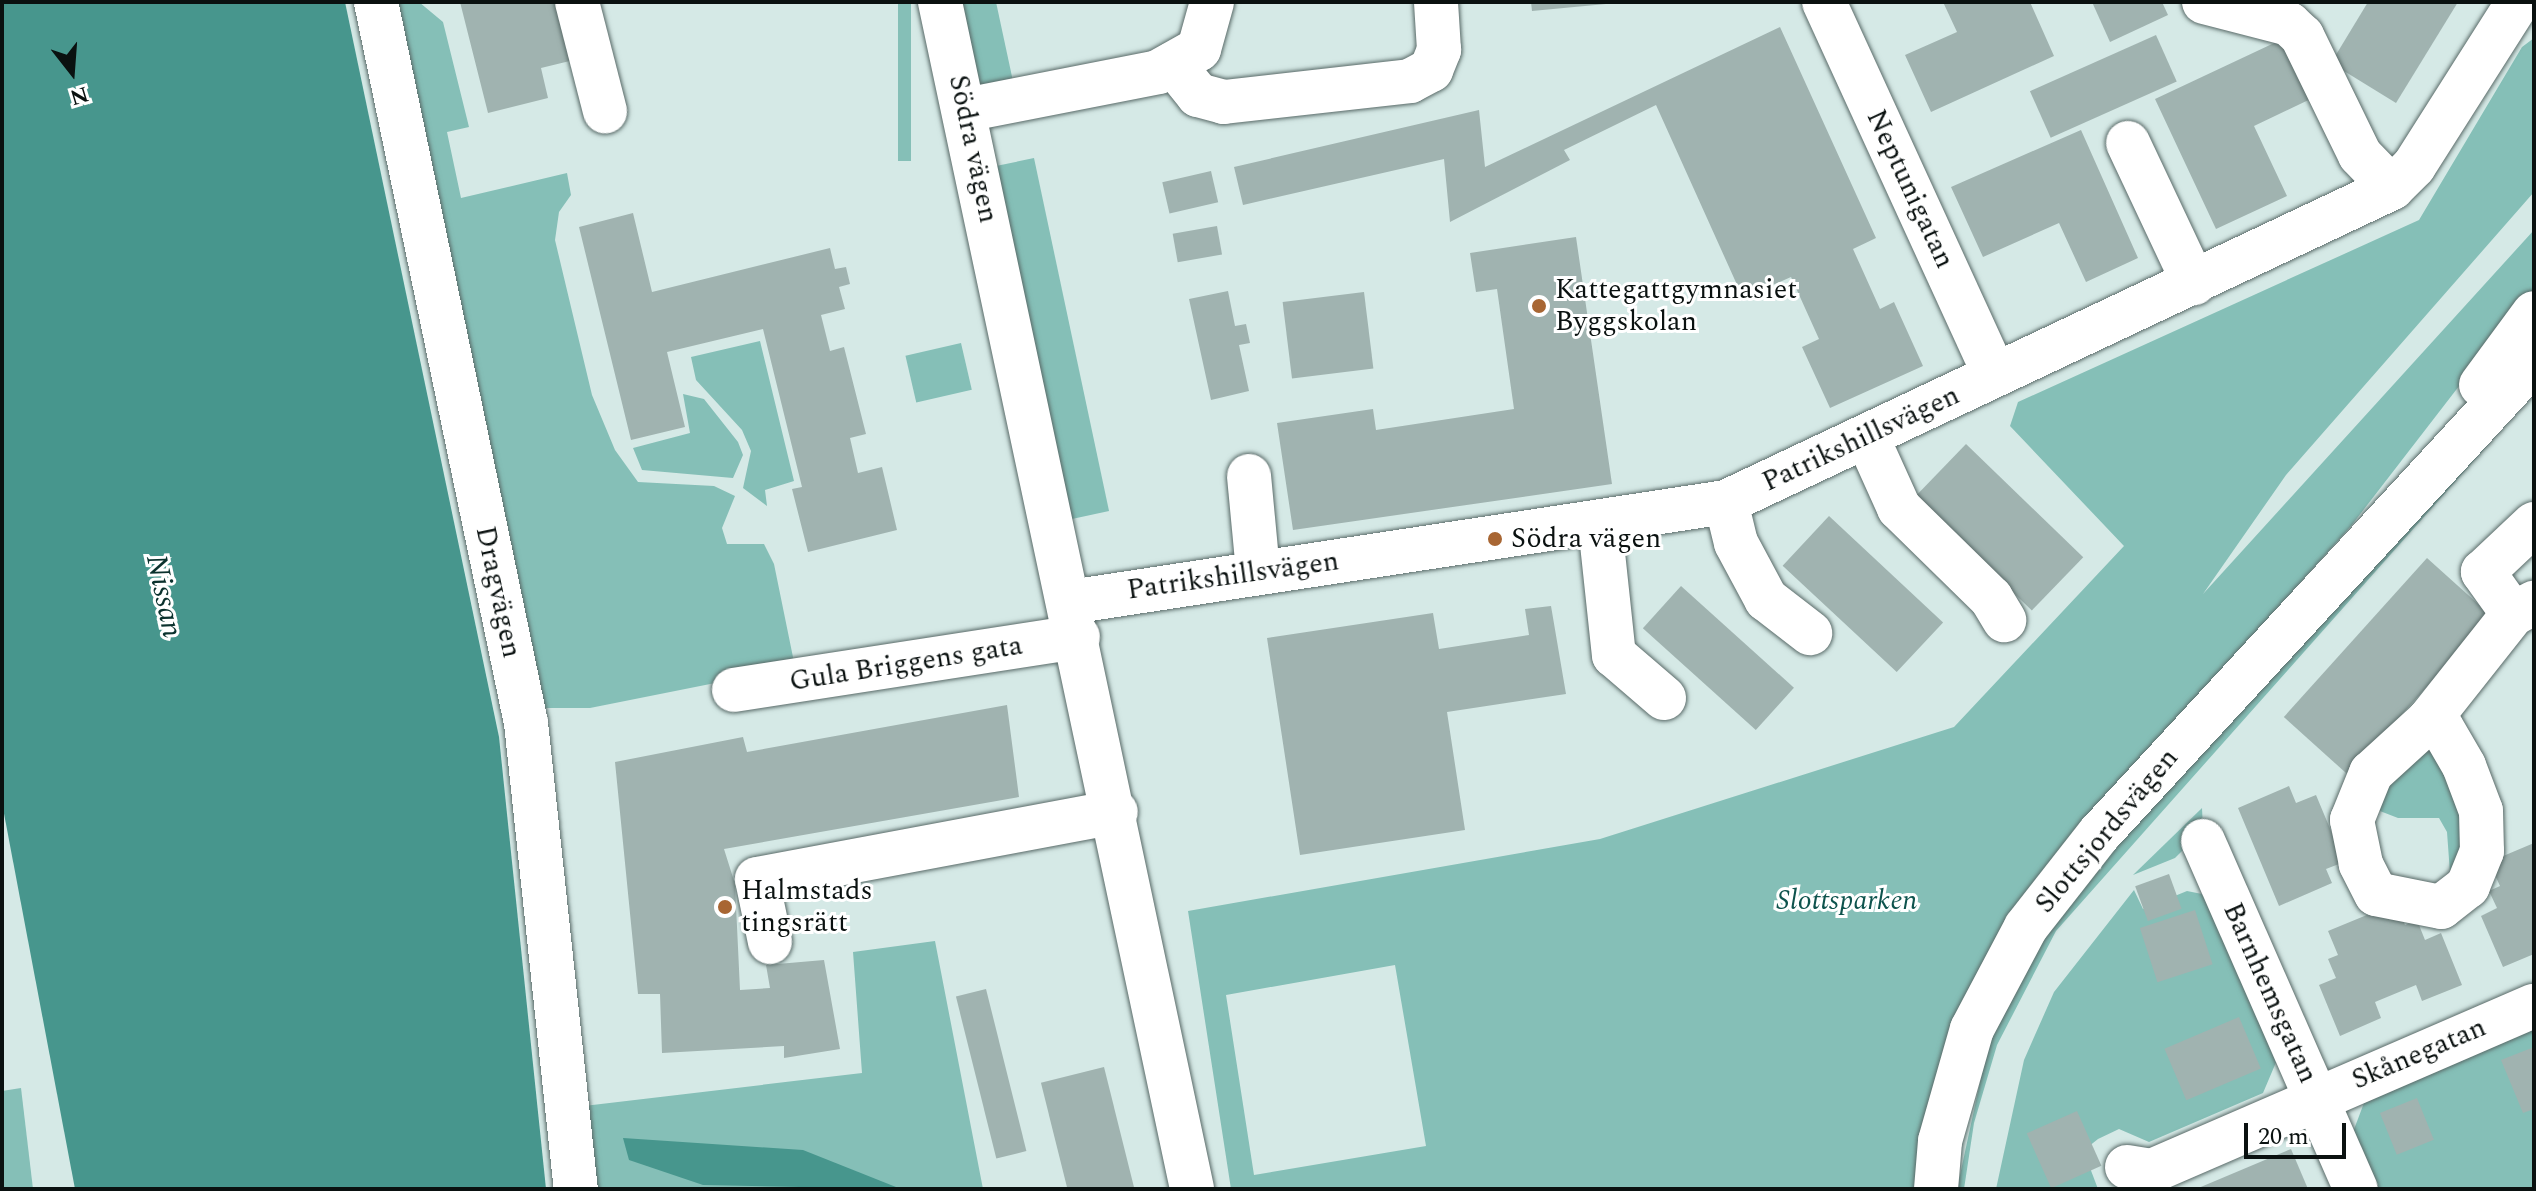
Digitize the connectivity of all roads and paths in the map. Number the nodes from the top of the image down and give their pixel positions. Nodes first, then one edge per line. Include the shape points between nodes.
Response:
1 (376, 2) edge
2 (577, 2) edge
3 (940, 2) edge
4 (1212, 2) edge
5 (1436, 2) edge
6 (1824, 2) edge
7 (2204, 2) edge
8 (2518, 2) edge
9 (1173, 64) junction
10 (965, 110) junction
11 (605, 111) dead end
12 (2128, 143) dead end
13 (2392, 188) junction
14 (2194, 283) junction
15 (2534, 313) edge
16 (2534, 362) edge
17 (1995, 375) junction
18 (1867, 437) junction
19 (1249, 476) dead end
20 (1726, 502) junction
21 (2534, 524) edge
22 (1600, 525) junction
23 (2376, 527) junction
24 (1258, 572) junction
25 (2523, 608) edge
26 (1074, 620) junction
27 (2004, 620) dead end
28 (1810, 633) dead end
29 (734, 690) dead end
30 (1664, 698) dead end
31 (2429, 720) dead end
32 (1116, 812) junction
33 (2203, 841) dead end
34 (770, 942) dead end
35 (2534, 1006) edge
36 (2316, 1098) junction
37 (2127, 1167) dead end
38 (576, 1189) edge
39 (1192, 1189) edge
40 (1936, 1189) edge
41 (2356, 1189) edge

1 - 38 street, Dragvägen via 526,723
2 - 11 street
3 - 10 street, Södra vägen
4 - 9 street via 1199,49
5 - 9 street via 1439,50 1431,70 1410,81 1224,102 1198,95
6 - 17 street, Neptunigatan
7 - 13 street via 2289,24 2302,36 2360,155
8 - 13 street, Patrikshillsvägen via 2414,166
9 - 10 street
10 - 26 street, Södra vägen
12 - 14 street
13 - 14 street, Patrikshillsvägen
14 - 17 street, Patrikshillsvägen
15 - 23 street, Slottsjordsvägen
16 - 23 street, Slottsjordsvägen
17 - 18 street, Patrikshillsvägen
18 - 20 street, Patrikshillsvägen
18 - 27 street via 1899,508 1991,598
19 - 24 street
20 - 22 street, Patrikshillsvägen
20 - 28 street via 1736,543 1766,599
21 - 25 street via 2483,572
22 - 24 street, Patrikshillsvägen
22 - 30 street via 1614,655
23 - 40 street, Slottsjordsvägen via 2099,834 2026,927 1972,1029 1940,1141
24 - 26 street, Patrikshillsvägen
25 - 31 street
26 - 29 street, Gula Briggens gata
26 - 32 street, Södra vägen
32 - 34 street via 757,879
32 - 39 street, Södra vägen
33 - 36 street, Barnhemsgatan
35 - 36 street, Skånegatan
36 - 37 street, Skånegatan via 2152,1171
36 - 41 street, Barnhemsgatan

